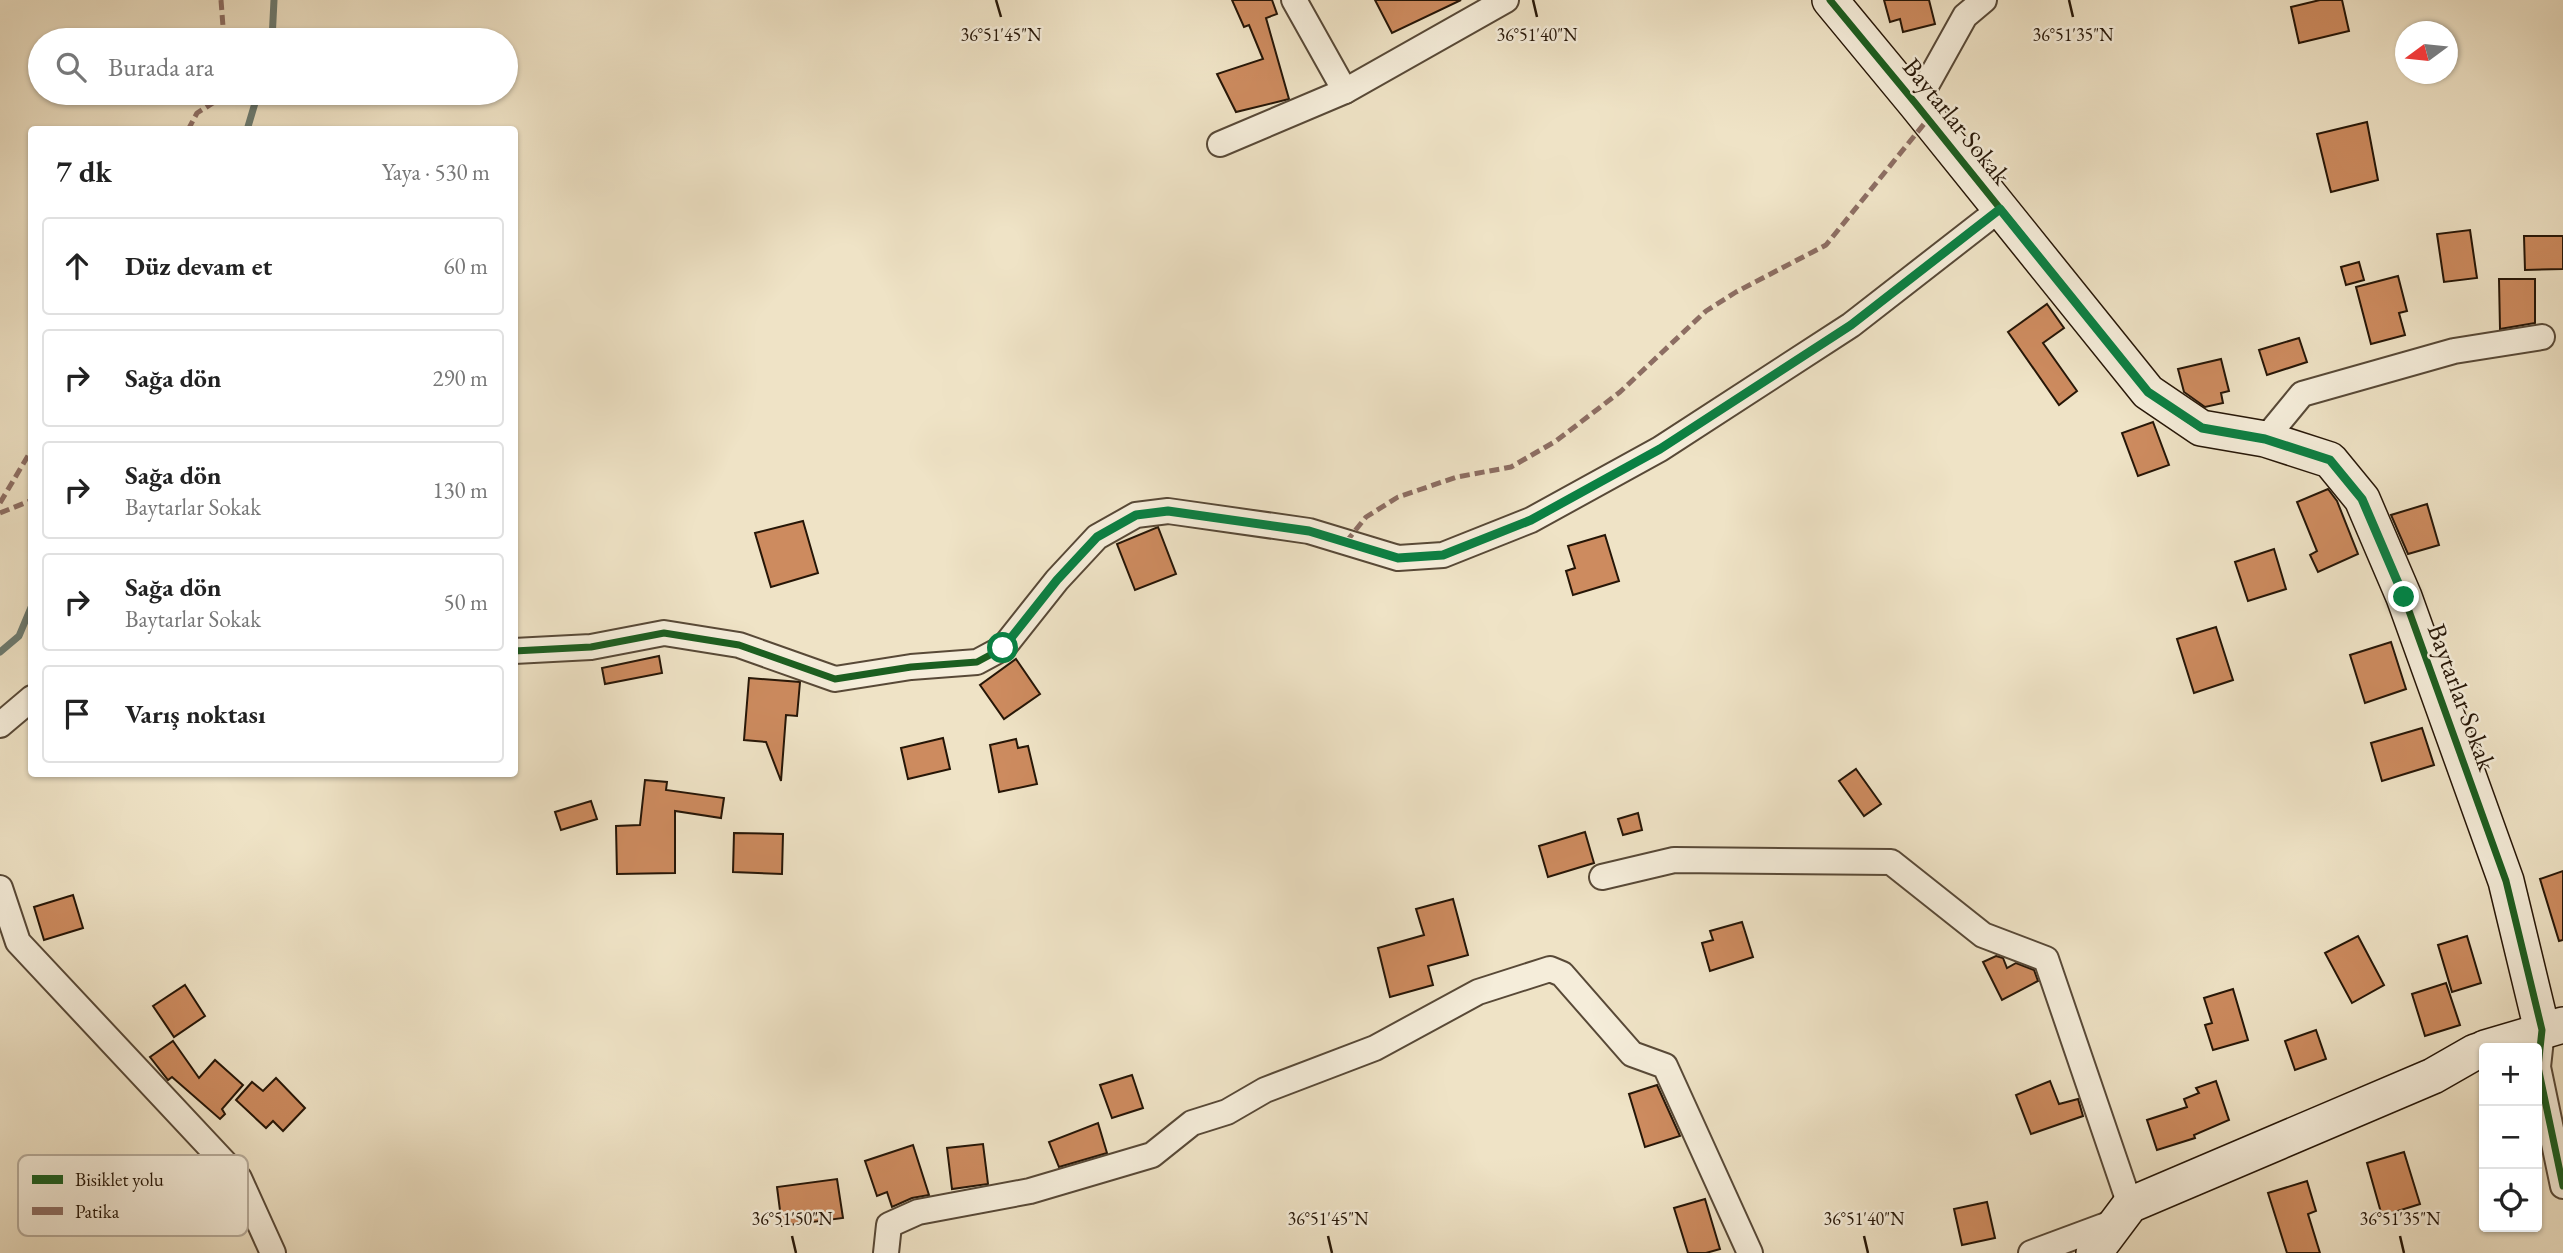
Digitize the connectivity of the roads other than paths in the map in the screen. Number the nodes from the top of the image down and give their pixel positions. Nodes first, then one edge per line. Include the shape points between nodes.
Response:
1 (1294, 0) edge
2 (1506, 0) edge
3 (1830, 0) edge
4 (1984, 0) edge
5 (1345, 91) junction
6 (1916, 104) junction
7 (1220, 144) dead end
8 (2000, 209) junction
9 (2542, 337) dead end
10 (2265, 439) junction
11 (518, 651) edge
12 (28, 701) edge
13 (0, 725) edge
14 (1602, 877) dead end
15 (0, 888) edge
16 (2553, 1028) edge
17 (2502, 1043) edge
18 (2479, 1050) edge
19 (217, 1155) edge
20 (2563, 1186) edge
21 (248, 1198) edge
22 (2124, 1213) junction
23 (2095, 1252) edge
24 (273, 1253) edge
25 (886, 1253) edge
26 (1750, 1253) edge
27 (2031, 1253) edge

1 - 5 street
2 - 5 street
3 - 6 street, Baytarlar Sokak
4 - 6 street via 1965,16
5 - 7 street
6 - 8 street, Baytarlar Sokak
8 - 10 street, Baytarlar Sokak via 2148,392 2202,428
8 - 11 street via 1851,325 1660,449 1531,520 1443,555 1398,558 1309,531 1168,511 1136,515 1097,537 1003,648 978,662 835,679 739,645 664,633 591,647
9 - 10 street via 2454,351 2302,394
10 - 16 street, Baytarlar Sokak via 2330,460 2362,499 2404,597 2506,881
12 - 13 street
14 - 22 street via 1674,860 1891,862 1983,935 2046,959
15 - 19 street via 18,942
16 - 17 street
16 - 20 street via 2538,1067
18 - 22 street via 2433,1076
21 - 24 street
22 - 23 street
22 - 27 street
25 - 26 street via 889,1225 918,1212 1030,1191 1152,1155 1192,1123 1375,1048 1478,992 1549,969 1562,974 1632,1054 1665,1066

